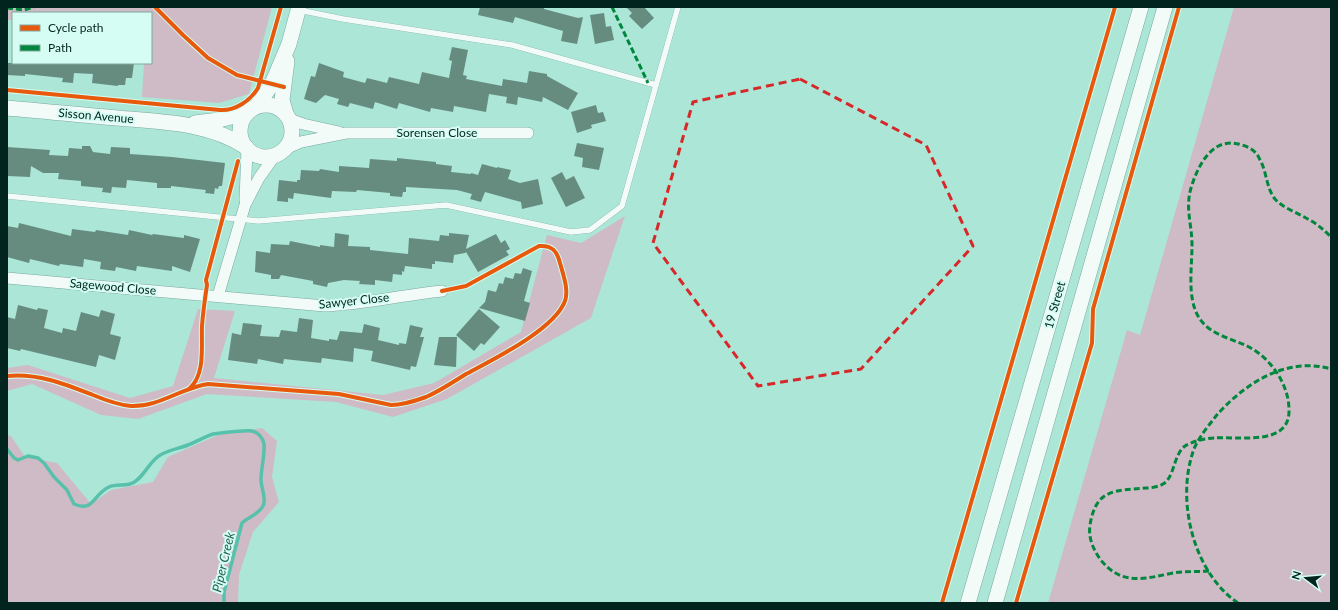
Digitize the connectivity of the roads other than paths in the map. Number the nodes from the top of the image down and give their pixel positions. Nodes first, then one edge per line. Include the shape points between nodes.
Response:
1 (678, 7) edge
2 (1141, 7) edge
3 (1165, 7) edge
4 (299, 8) edge
5 (289, 44) junction
6 (656, 85) junction
7 (7, 108) edge
8 (252, 109) junction
9 (288, 117) junction
10 (184, 124) junction
11 (346, 133) junction
12 (528, 134) dead end
13 (247, 148) junction
14 (279, 152) junction
15 (7, 196) edge
16 (245, 205) junction
17 (240, 219) junction
18 (7, 278) edge
19 (442, 291) dead end
20 (218, 296) junction
21 (968, 603) edge
22 (995, 603) edge

1 - 6 lane
2 - 21 main road, 19 Street
3 - 22 main road, 19 Street
4 - 5 main road
4 - 6 lane via 344,19 512,45
5 - 8 main road via 272,84
5 - 9 main road via 282,100
6 - 17 lane via 622,206 590,230 571,232 446,205 258,221
7 - 10 main road, Sisson Avenue
8 - 9 main road via 265,104
8 - 10 main road, Sisson Avenue via 219,120
8 - 13 main road via 242,121 240,134
9 - 11 street, Sorensen Close via 303,124
9 - 14 main road via 291,134 288,144
10 - 13 main road, Sisson Avenue via 218,132
11 - 12 street, Sorensen Close
11 - 14 street, Sorensen Close via 301,142
13 - 14 main road via 258,156 271,156
13 - 16 street
14 - 16 street
15 - 17 lane
16 - 17 street
17 - 20 street
18 - 20 street, Sagewood Close
19 - 20 street, Sawyer Close via 340,306

